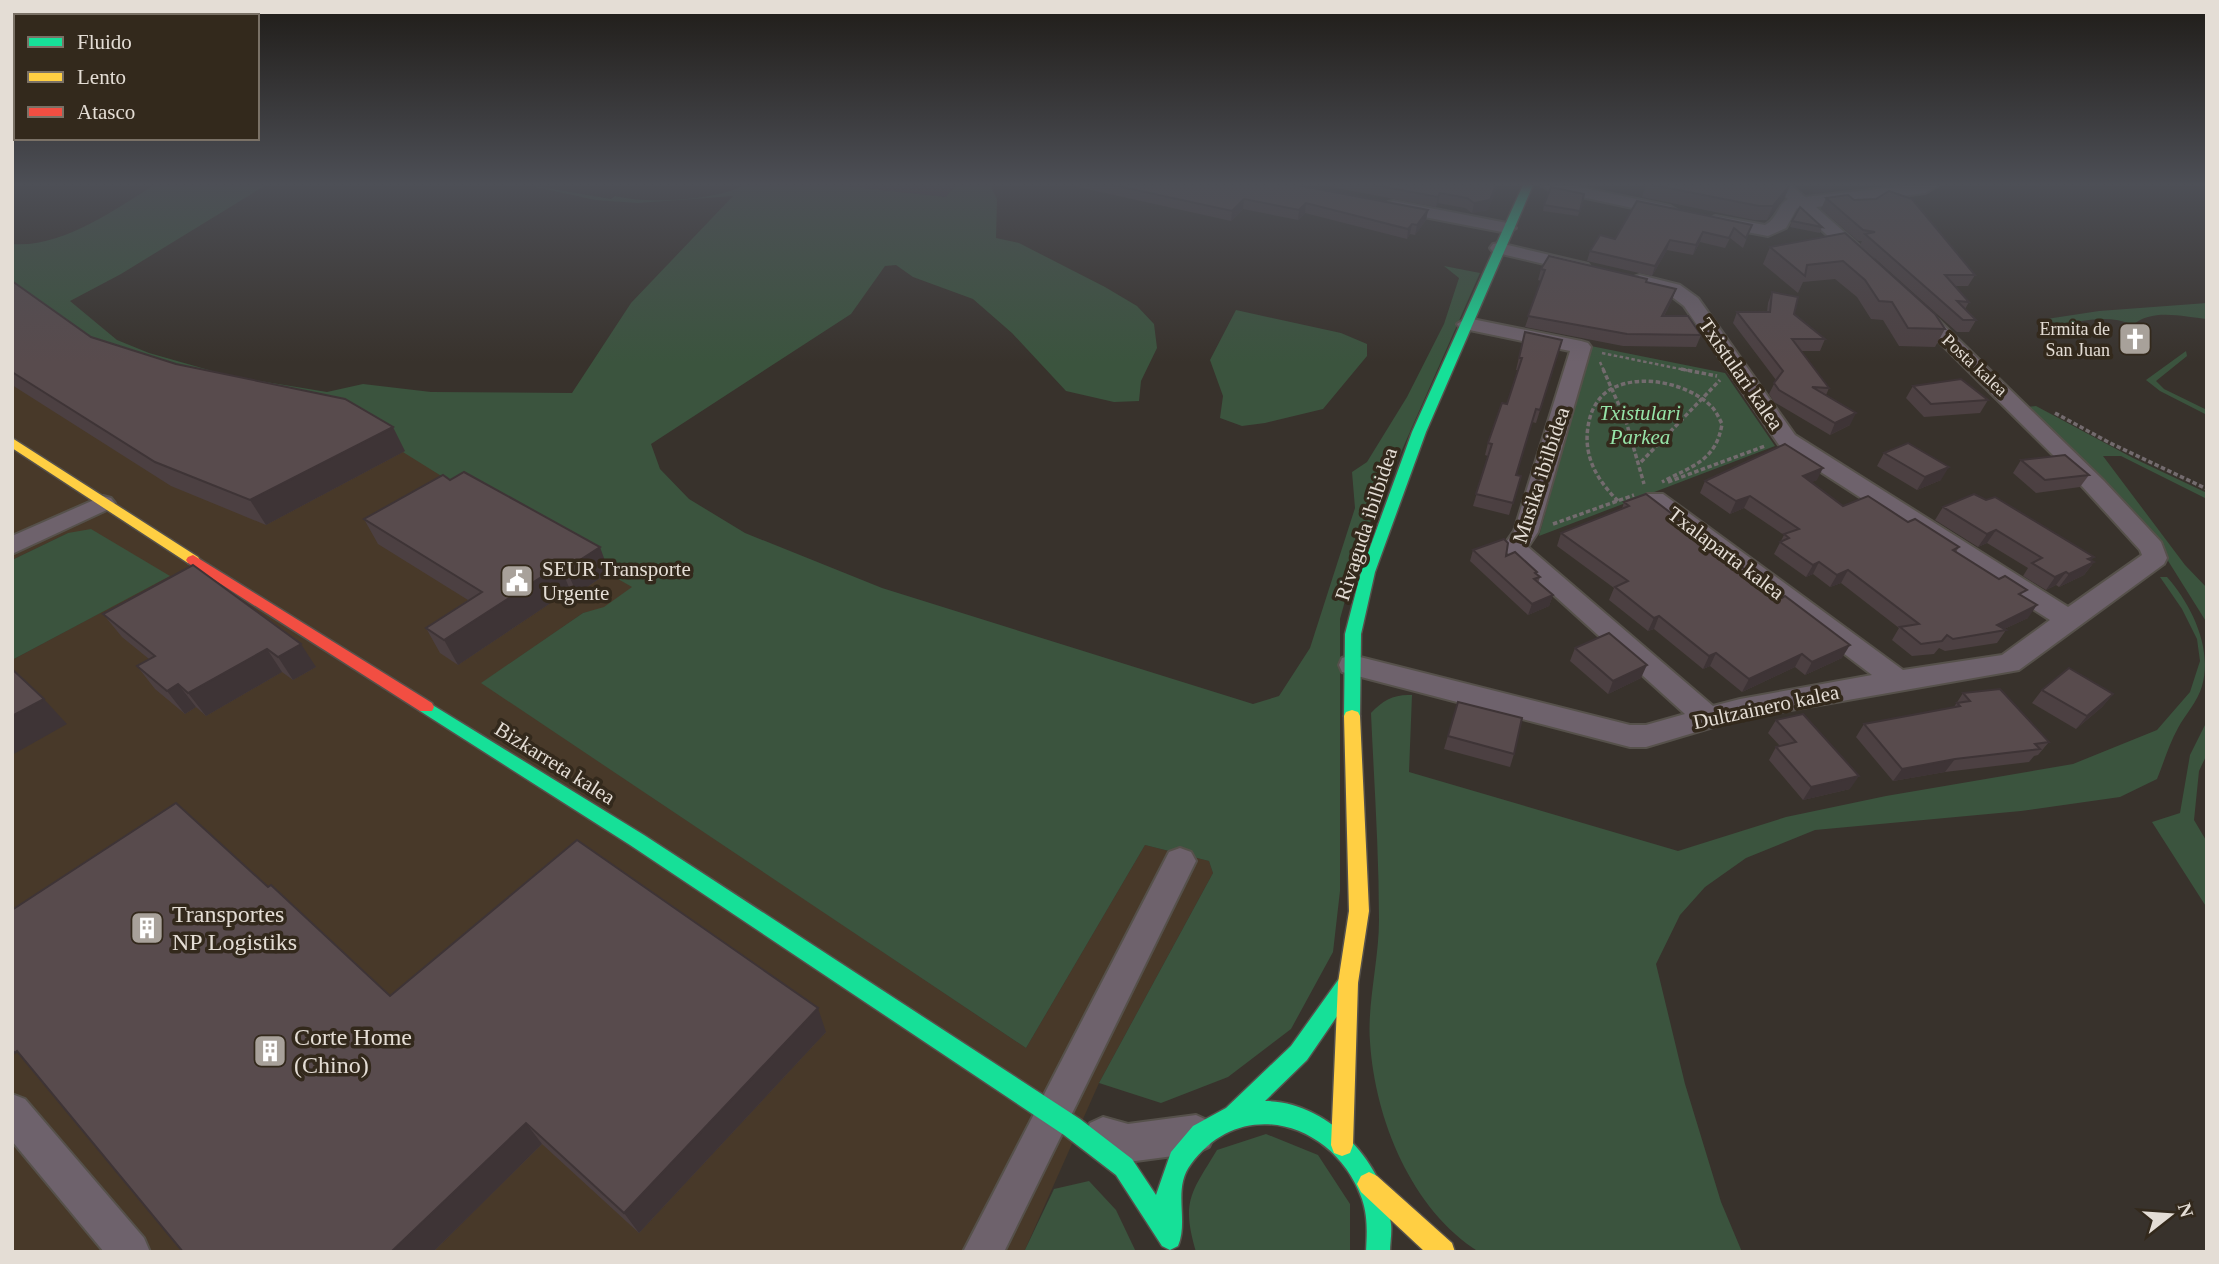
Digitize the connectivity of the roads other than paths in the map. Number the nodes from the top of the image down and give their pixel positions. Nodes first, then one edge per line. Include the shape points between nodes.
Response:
1 (1500, 244) edge
2 (1521, 244) edge
3 (1848, 244) edge
4 (1879, 273) edge
5 (1907, 300) edge
6 (1467, 324) junction
7 (12, 442) edge
8 (1650, 495) edge
9 (103, 503) junction
10 (12, 546) edge
11 (2155, 558) joint
12 (2069, 620) junction
13 (1352, 665) junction
14 (1898, 681) junction
15 (1708, 718) junction
16 (1180, 860) dead end
17 (1348, 984) junction
18 (12, 1112) edge
19 (1234, 1116) junction
20 (1062, 1120) junction
21 (1201, 1134) junction
22 (1342, 1145) junction
23 (1370, 1184) junction
24 (1168, 1234) junction
25 (130, 1252) edge
26 (982, 1252) edge
27 (1175, 1252) edge
28 (1378, 1252) edge
29 (1443, 1252) edge

1 - 6 street, Rivaguda ibilbidea
2 - 12 street, Txistulari kalea via 1684,295 1787,440
3 - 4 street
5 - 11 street, Posta kalea via 2094,481 2152,548
6 - 13 street, Rivaguda ibilbidea via 1419,432 1368,572 1353,634
6 - 15 street, Musika ibilbidea via 1581,347 1526,532 1514,548
7 - 9 street, Bizkarreta kalea
8 - 14 street, Txalaparta kalea
9 - 10 street
9 - 20 street, Bizkarreta kalea via 636,840
11 - 12 street, Dultzainero kalea
12 - 14 street, Dultzainero kalea via 2009,663
13 - 15 street, Dultzainero kalea via 1630,736 1646,736
13 - 17 street, Rivaguda ibilbidea via 1359,911
14 - 15 street, Dultzainero kalea
16 - 20 street
17 - 19 street via 1299,1053
17 - 22 street, Rivaguda ibilbidea
18 - 25 street
19 - 21 street
19 - 22 street via 1271,1112 1309,1122
20 - 21 street via 1128,1143
20 - 24 street, Bizkarreta kalea via 1124,1167
20 - 26 street
21 - 24 street via 1175,1172 1168,1195
22 - 23 street
23 - 28 street via 1380,1222
23 - 29 street
24 - 27 street

